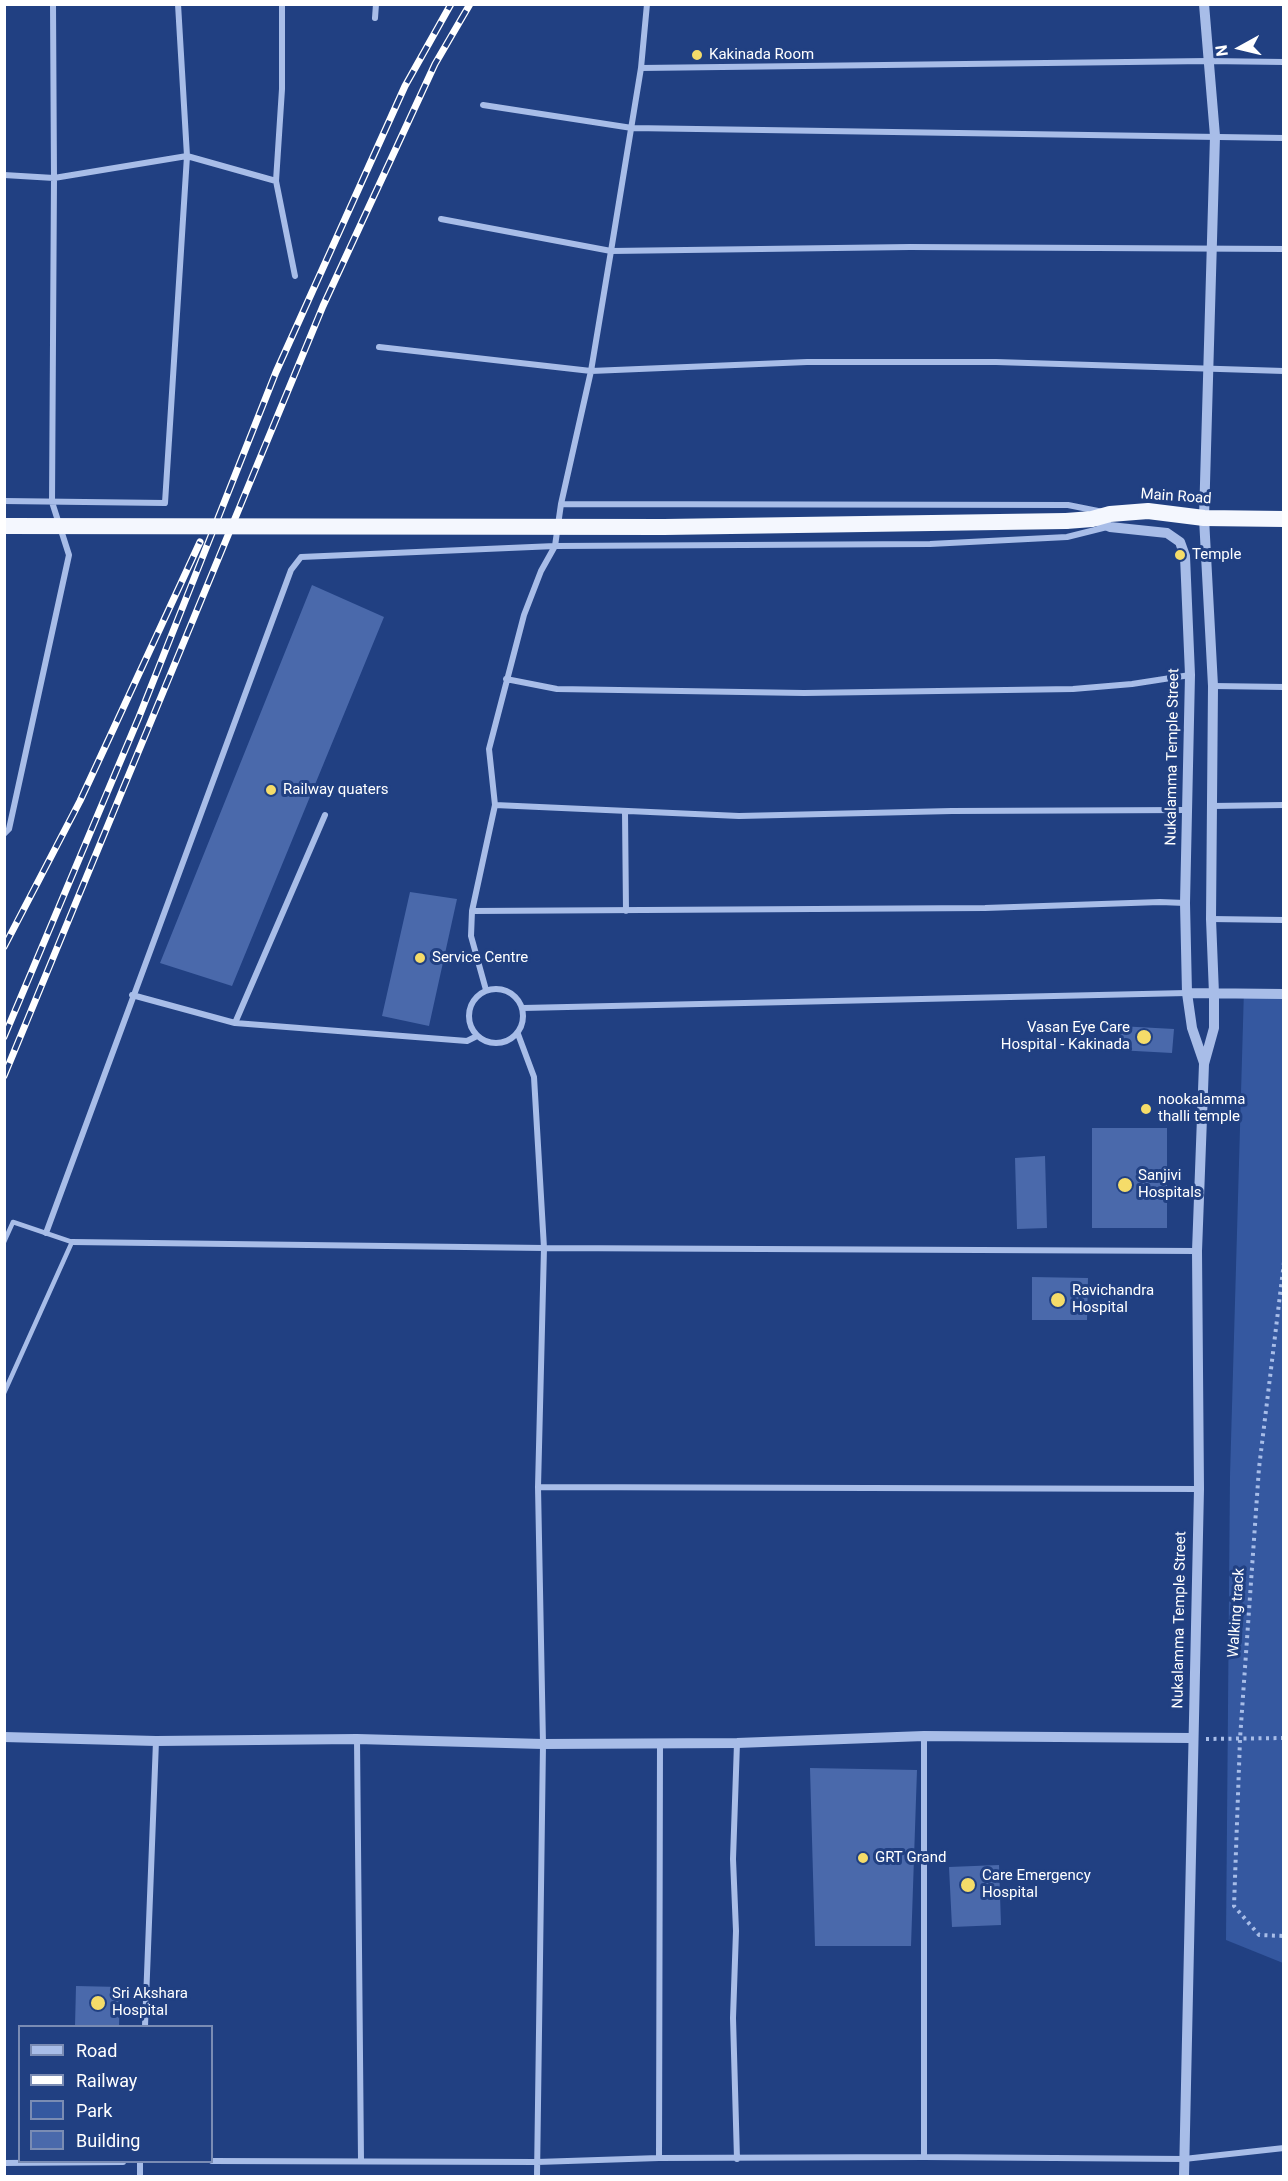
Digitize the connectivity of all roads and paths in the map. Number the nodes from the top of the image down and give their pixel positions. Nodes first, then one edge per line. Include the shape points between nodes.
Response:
1 (53, 4) edge
2 (178, 4) edge
3 (282, 4) edge
4 (376, 4) edge
5 (646, 4) edge
6 (1204, 4) edge
7 (375, 18) dead end
8 (1208, 60) junction
9 (1284, 62) edge
10 (641, 68) junction
11 (483, 105) dead end
12 (632, 128) junction
13 (1215, 136) junction
14 (1284, 138) edge
15 (186, 156) junction
16 (4, 175) edge
17 (54, 178) junction
18 (276, 181) junction
19 (441, 219) dead end
20 (1212, 249) junction
21 (1284, 249) edge
22 (611, 251) junction
23 (295, 276) dead end
24 (379, 347) dead end
25 (1208, 368) junction
26 (591, 371) junction
27 (1284, 371) edge
28 (4, 501) edge
29 (52, 502) junction
30 (561, 504) junction
31 (1204, 518) junction
32 (1284, 519) edge
33 (1110, 520) junction
34 (4, 526) edge
35 (555, 546) junction
36 (1190, 675) junction
37 (506, 679) junction
38 (1213, 686) junction
39 (1284, 687) edge
40 (495, 805) junction
41 (1284, 805) edge
42 (1212, 806) junction
43 (1187, 810) junction
44 (625, 812) junction
45 (326, 814) dead end
46 (4, 834) edge
47 (1185, 903) junction
48 (472, 911) junction
49 (626, 911) junction
50 (1211, 919) junction
51 (1284, 920) edge
52 (486, 990) junction
53 (1187, 993) junction
54 (1214, 994) junction
55 (1284, 994) edge
56 (132, 995) junction
57 (523, 1008) junction
58 (235, 1023) junction
59 (518, 1034) junction
60 (477, 1036) junction
61 (1204, 1064) junction
62 (46, 1233) junction
63 (4, 1242) edge
64 (72, 1242) junction
65 (544, 1248) junction
66 (1197, 1251) junction
67 (1284, 1262) edge
68 (4, 1393) edge
69 (538, 1487) junction
70 (1198, 1489) junction
71 (924, 1736) junction
72 (4, 1737) edge
73 (1192, 1738) junction
74 (1284, 1738) edge
75 (357, 1739) junction
76 (1240, 1739) junction
77 (156, 1741) junction
78 (660, 1743) junction
79 (737, 1743) junction
80 (543, 1744) junction
81 (1284, 1936) edge
82 (145, 2025) edge
83 (1284, 2148) edge
84 (924, 2157) junction
85 (659, 2158) junction
86 (737, 2159) junction
87 (1184, 2159) junction
88 (362, 2160) junction
89 (213, 2161) edge
90 (537, 2162) junction
91 (537, 2176) edge
92 (1184, 2176) edge

1 - 17 street
2 - 15 street
3 - 18 street
4 - 7 street
5 - 10 street
6 - 8 street, Nukalamma Temple Street
8 - 9 street
8 - 10 street
8 - 13 street, Nukalamma Temple Street
10 - 12 street
11 - 12 street
12 - 13 street
12 - 22 street
13 - 14 street
13 - 20 street, Nukalamma Temple Street
15 - 17 street
15 - 18 street
15 - 29 street via 165,503
16 - 17 street
17 - 29 street
18 - 23 street
19 - 22 street
20 - 21 street
20 - 22 street via 910,247
20 - 25 street, Nukalamma Temple Street
22 - 26 street
24 - 26 street
25 - 26 street via 807,362
25 - 27 street
25 - 31 street, Nukalamma Temple Street
26 - 30 street
28 - 29 street
29 - 46 street via 69,555 9,829
30 - 33 street via 1068,505
30 - 35 street
31 - 32 highway, Main Road
31 - 33 highway, Main Road via 1148,511
31 - 38 street, Nukalamma Temple Street
33 - 34 highway, Main Road, bridge via 664,527
33 - 35 street via 1067,537 930,544
33 - 36 street, Nukalamma Temple Street via 1167,533 1180,542 1185,556
35 - 37 street via 524,615
35 - 56 street via 302,557 291,570
36 - 37 street via 1073,689 804,693 557,689
36 - 43 street, Nukalamma Temple Street
37 - 40 street via 489,749
38 - 39 street
38 - 42 street, Nukalamma Temple Street
40 - 44 street
40 - 48 street
41 - 42 street
42 - 50 street, Nukalamma Temple Street
43 - 44 street via 739,816
43 - 47 street, Nukalamma Temple Street
44 - 49 street
45 - 58 street
47 - 49 street
47 - 53 street, Nukalamma Temple Street
48 - 49 street
48 - 52 street via 471,936
50 - 51 street
50 - 54 street, Nukalamma Temple Street
52 - 57 street via 495,988 512,993
52 - 60 street via 469,1011
53 - 54 street
53 - 57 street
53 - 61 street, Nukalamma Temple Street via 1192,1028
54 - 55 street
54 - 61 street, Nukalamma Temple Street via 1214,1028
56 - 58 street
56 - 62 street
57 - 59 street
58 - 60 street via 467,1041
59 - 60 street via 502,1043
59 - 65 street via 534,1077
61 - 66 street, Nukalamma Temple Street
62 - 63 lane via 13,1222
62 - 64 lane
64 - 65 street
64 - 68 lane
65 - 66 street
65 - 69 street
66 - 70 street, Nukalamma Temple Street
67 - 76 path, Walking track via 1259,1468
69 - 70 street
69 - 80 street
70 - 73 street, Nukalamma Temple Street
71 - 73 street
71 - 79 street
71 - 84 street
72 - 77 street
73 - 76 path
73 - 87 street, Nukalamma Temple Street
74 - 76 path
75 - 77 street
75 - 80 street
75 - 88 street
76 - 81 path, Walking track via 1234,1905 1259,1935
77 - 82 street
78 - 79 street
78 - 80 street
78 - 85 street
79 - 86 street via 733,1859
80 - 90 street
83 - 87 street
84 - 86 street
84 - 87 street
85 - 86 street
85 - 90 street
87 - 92 street, Nukalamma Temple Street
88 - 89 street
88 - 90 street
90 - 91 street

